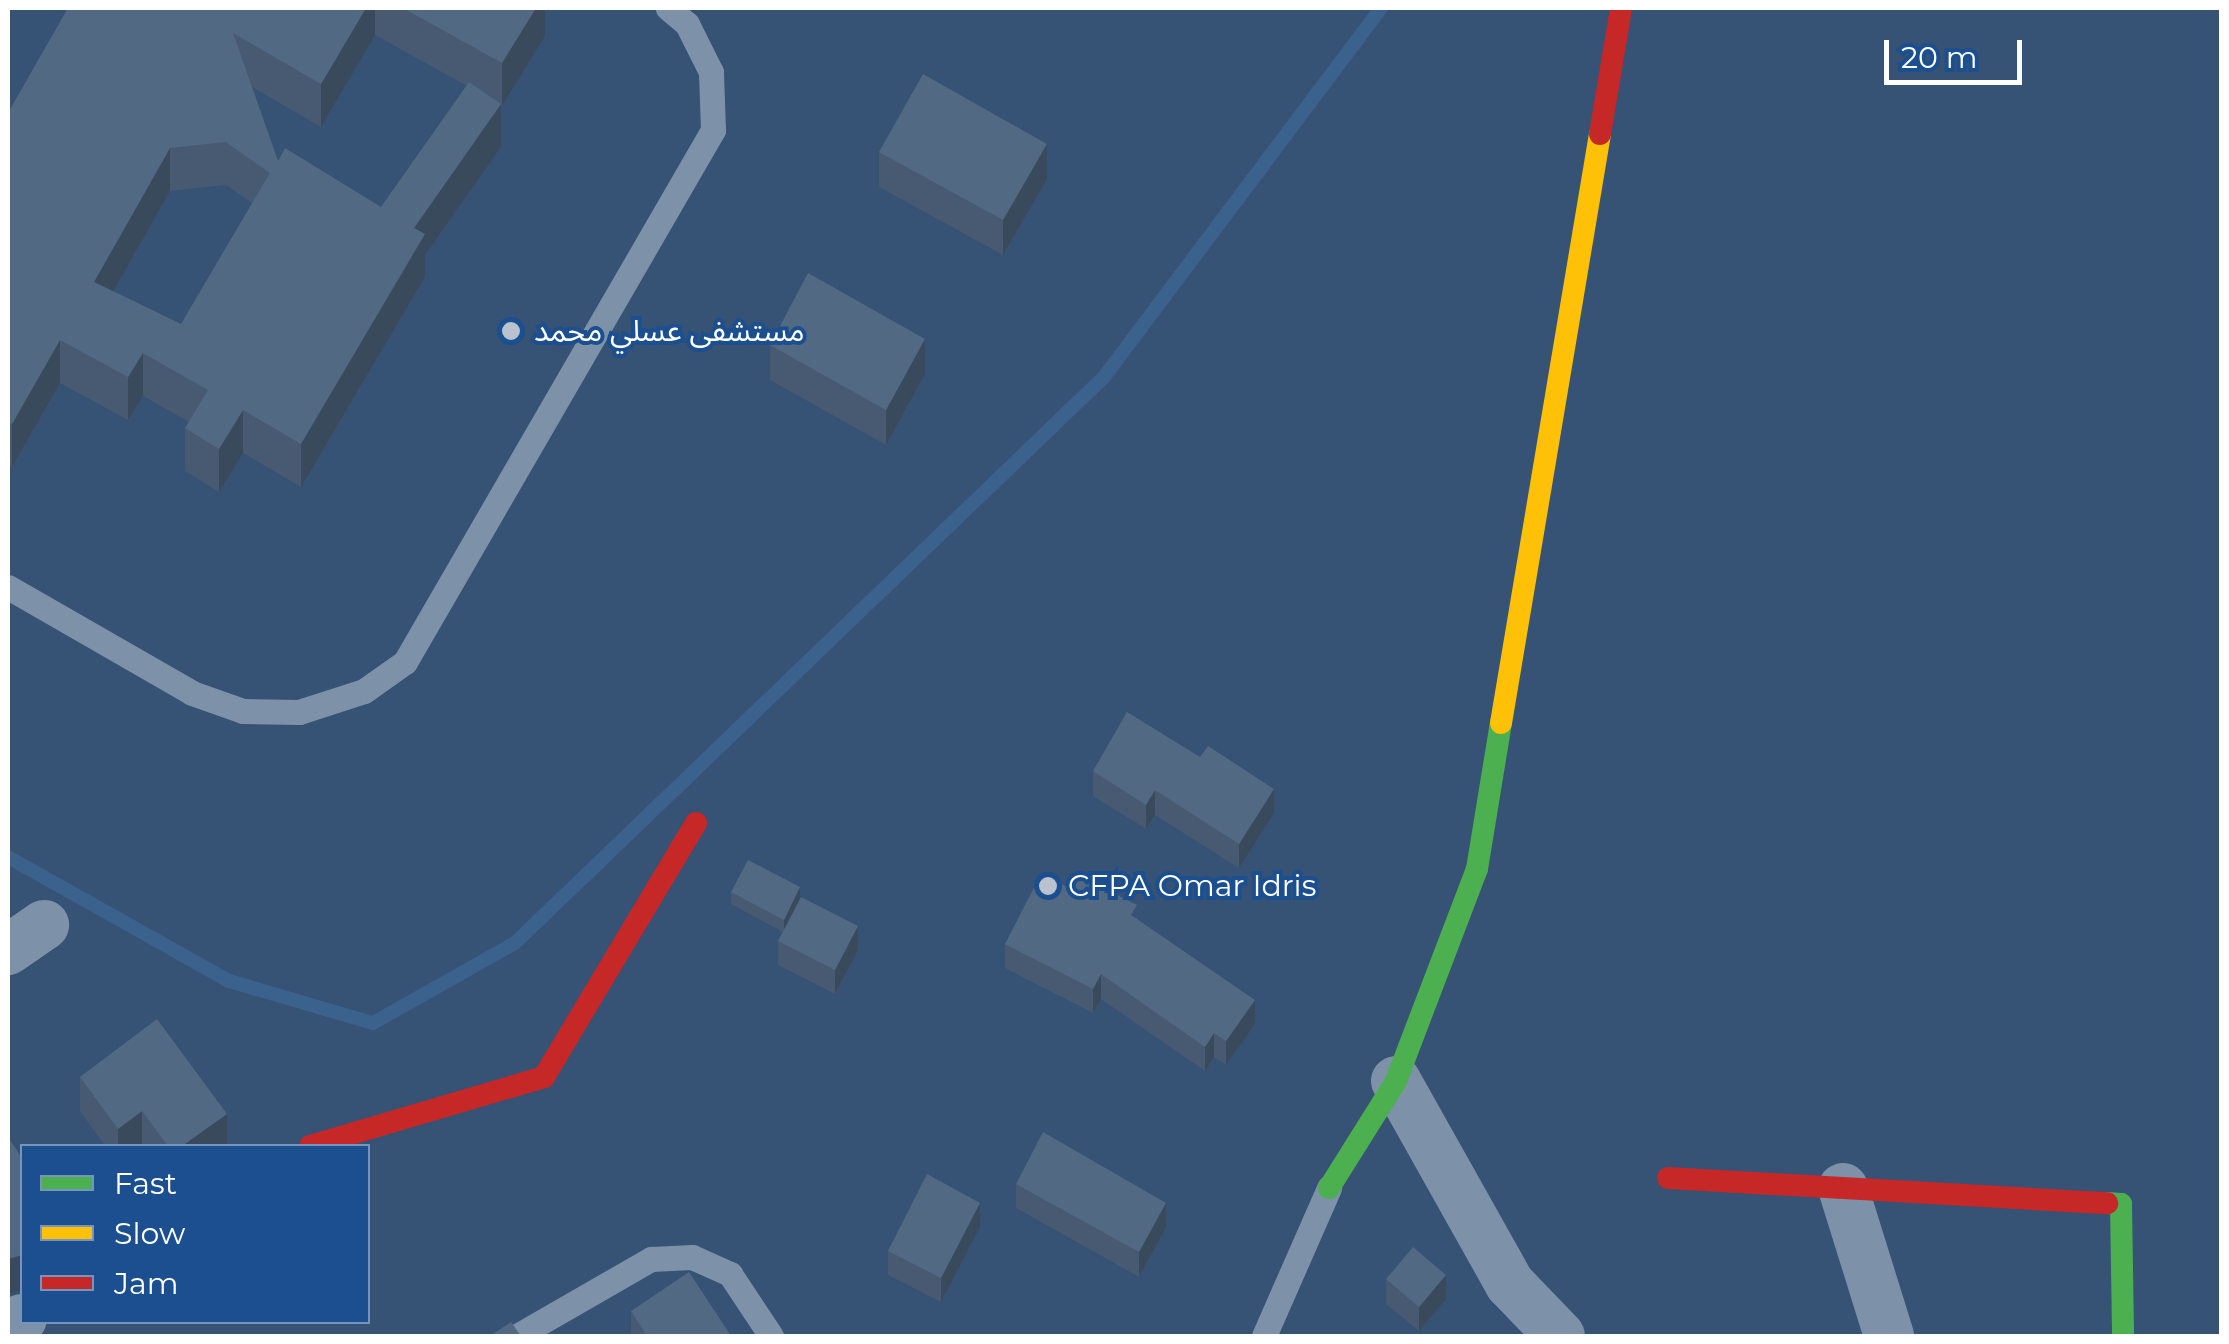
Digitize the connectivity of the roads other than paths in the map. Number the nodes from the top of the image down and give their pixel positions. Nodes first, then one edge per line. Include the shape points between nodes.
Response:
1 (668, 8) edge
2 (1621, 8) edge
3 (8, 586) edge
4 (696, 823) dead end
5 (1396, 1081) junction
6 (317, 1144) edge
7 (1668, 1178) dead end
8 (1329, 1188) joint
9 (1843, 1188) junction
10 (517, 1336) edge
11 (771, 1336) edge
12 (1264, 1336) edge
13 (1560, 1336) edge
14 (1888, 1336) edge
15 (2123, 1336) edge

1 - 3 lane via 687,24 711,72 713,130 405,662 364,690 298,712 243,711 192,692
2 - 5 street via 1478,869
4 - 6 street via 544,1078
5 - 8 street
5 - 13 street via 1510,1284
7 - 9 street
8 - 12 lane
9 - 14 street
9 - 15 street via 2121,1204
10 - 11 lane via 651,1259 692,1257 730,1274

